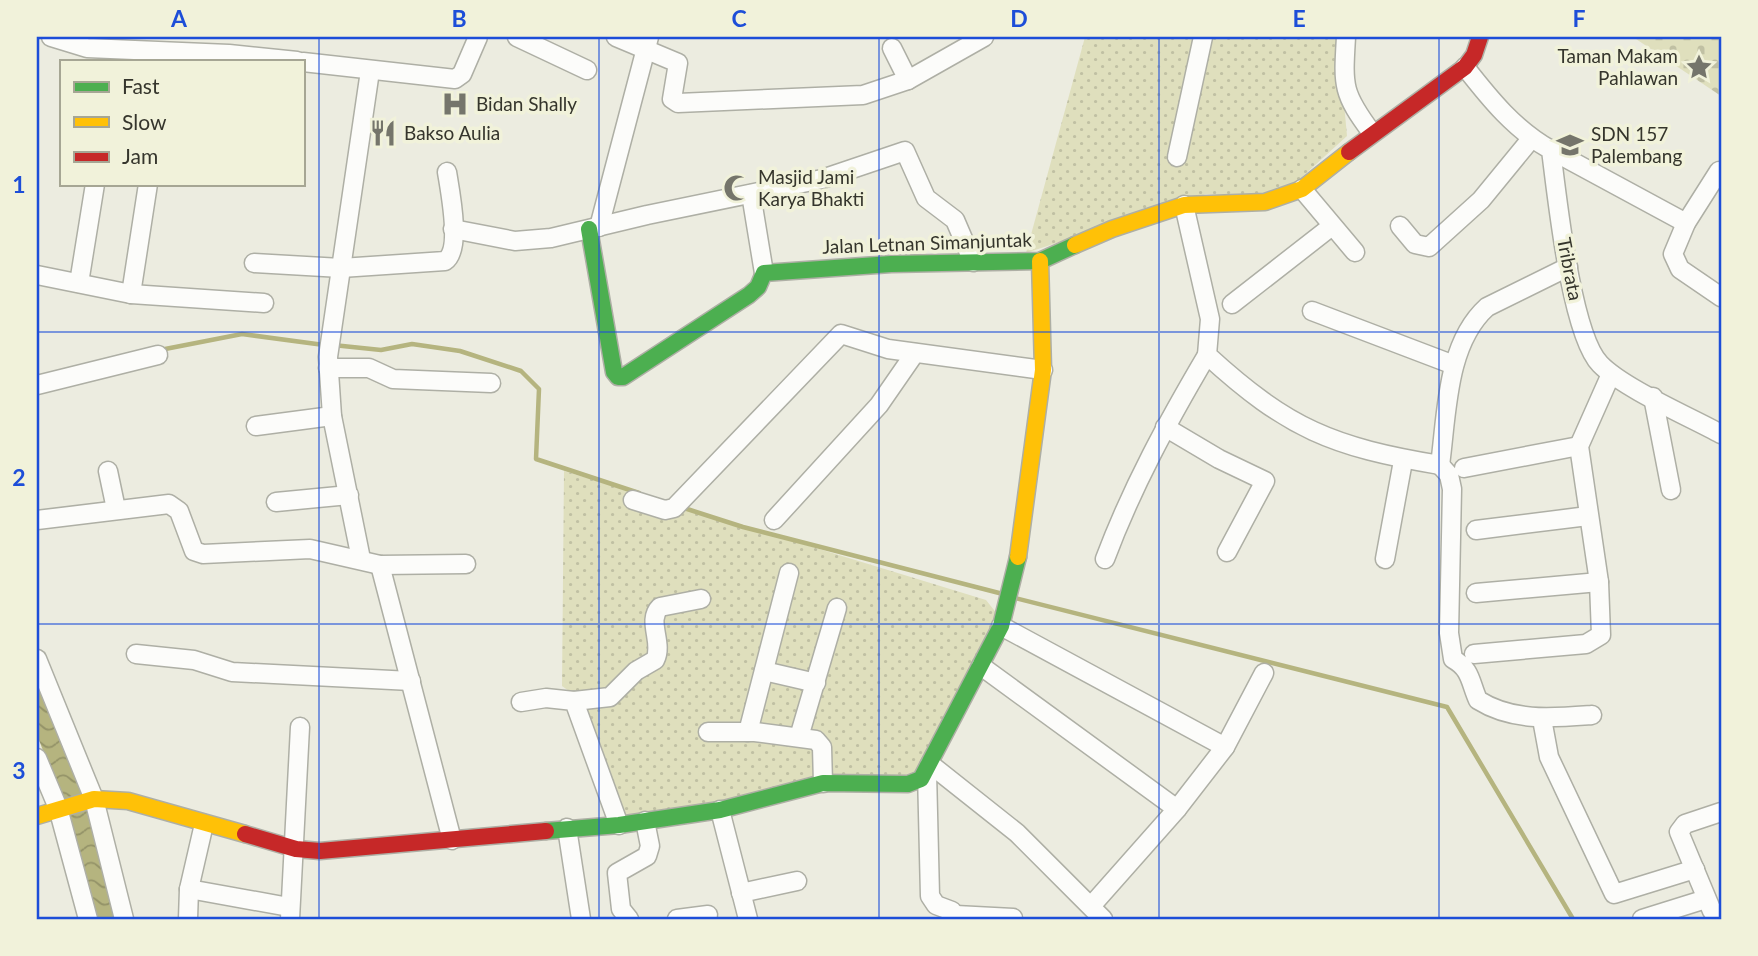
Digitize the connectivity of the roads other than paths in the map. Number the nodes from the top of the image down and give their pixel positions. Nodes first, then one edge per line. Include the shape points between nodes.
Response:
1 (51, 37) edge
2 (478, 37) edge
3 (516, 37) edge
4 (616, 37) edge
5 (984, 37) edge
6 (1203, 37) edge
7 (1346, 37) edge
8 (1480, 37) edge
9 (646, 44) edge
10 (892, 48) dead end
11 (116, 56) edge
12 (166, 57) edge
13 (249, 59) edge
14 (273, 60) edge
15 (304, 62) edge
16 (1465, 67) junction
17 (587, 70) dead end
18 (370, 71) junction
19 (908, 80) junction
20 (1372, 133) junction
21 (1531, 139) junction
22 (1551, 150) junction
23 (1177, 157) dead end
24 (447, 172) dead end
25 (1721, 172) edge
26 (95, 186) edge
27 (148, 186) edge
28 (1302, 189) junction
29 (751, 194) junction
30 (1184, 205) junction
31 (1686, 223) junction
32 (1332, 226) junction
33 (1400, 226) dead end
34 (594, 228) junction
35 (453, 229) junction
36 (1355, 252) dead end
37 (1040, 261) junction
38 (973, 262) junction
39 (254, 263) dead end
40 (1568, 267) junction
41 (341, 268) junction
42 (764, 273) junction
43 (37, 275) edge
44 (79, 283) junction
45 (131, 294) junction
46 (1721, 297) edge
47 (264, 303) dead end
48 (1233, 304) dead end
49 (1312, 311) dead end
50 (915, 353) junction
51 (158, 355) dead end
52 (1207, 355) junction
53 (328, 362) junction
54 (1454, 365) junction
55 (1043, 370) junction
56 (1611, 374) junction
57 (491, 383) dead end
58 (37, 384) edge
59 (1653, 397) junction
60 (332, 416) junction
61 (256, 426) dead end
62 (1165, 427) junction
63 (1721, 434) edge
64 (1579, 446) junction
65 (1402, 461) junction
66 (1440, 466) junction
67 (1464, 468) dead end
68 (108, 471) dead end
69 (1671, 490) dead end
70 (349, 495) junction
71 (633, 500) dead end
72 (276, 502) dead end
73 (116, 509) junction
74 (1588, 516) junction
75 (37, 520) edge
76 (774, 520) dead end
77 (1476, 530) dead end
78 (1227, 552) dead end
79 (361, 559) junction
80 (1105, 559) dead end
81 (1385, 559) dead end
82 (466, 564) dead end
83 (380, 565) junction
84 (789, 573) dead end
85 (1599, 582) junction
86 (1476, 593) dead end
87 (701, 599) dead end
88 (837, 608) dead end
89 (1001, 626) junction
90 (136, 654) dead end
91 (1474, 654) dead end
92 (37, 659) edge
93 (981, 666) junction
94 (764, 671) junction
95 (1264, 673) dead end
96 (411, 681) junction
97 (817, 683) junction
98 (574, 701) junction
99 (521, 702) dead end
100 (1592, 715) dead end
101 (1542, 719) junction
102 (300, 727) dead end
103 (708, 732) dead end
104 (748, 732) junction
105 (799, 737) junction
106 (1225, 747) junction
107 (37, 758) edge
108 (929, 768) junction
109 (823, 783) junction
110 (90, 800) junction
111 (60, 807) junction
112 (1177, 809) junction
113 (720, 810) junction
114 (1721, 812) edge
115 (37, 816) edge
116 (646, 821) junction
117 (204, 824) junction
118 (620, 825) junction
119 (567, 828) junction
120 (452, 839) junction
121 (292, 848) junction
122 (1695, 869) junction
123 (797, 881) dead end
124 (189, 889) junction
125 (741, 893) junction
126 (1706, 899) junction
127 (1098, 912) edge
128 (290, 913) edge
129 (1721, 914) edge
130 (708, 915) dead end
131 (956, 917) edge
132 (1013, 918) edge
133 (88, 919) edge
134 (124, 919) edge
135 (188, 919) edge
136 (581, 919) edge
137 (629, 919) edge
138 (677, 919) edge
139 (748, 919) edge
140 (1642, 919) edge

1 - 11 street
2 - 18 street via 462,74 455,79
3 - 17 street
4 - 9 street
5 - 19 street
6 - 23 street
7 - 20 street via 1344,86
8 - 16 street, Jalan Letnan Simanjuntak
9 - 19 street via 678,63 672,99 676,103 863,95
9 - 34 street
10 - 19 street
11 - 12 street
12 - 13 street
13 - 14 street
15 - 18 street
16 - 20 street, Jalan Letnan Simanjuntak
16 - 21 street
18 - 41 street
20 - 28 street, Jalan Letnan Simanjuntak
21 - 22 street
21 - 33 street via 1481,200 1429,247 1415,244
22 - 31 street
22 - 40 street, Tribrata
24 - 35 street
25 - 31 street
26 - 44 street
27 - 45 street
28 - 30 street, Jalan Letnan Simanjuntak via 1265,202
28 - 32 street
29 - 34 street
29 - 38 street via 822,179 905,151 926,198 955,220
29 - 42 street
30 - 37 street, Jalan Letnan Simanjuntak via 1112,229
30 - 52 street via 1210,319
31 - 46 street via 1673,254 1675,264
32 - 36 street
32 - 48 street
34 - 35 street via 526,242
34 - 42 street via 614,372 620,377 749,295
35 - 41 street via 452,254 445,261
37 - 38 street, Jalan Letnan Simanjuntak
37 - 55 street
38 - 42 street, Jalan Letnan Simanjuntak
39 - 41 street
40 - 54 street via 1487,307 1472,326
40 - 56 street, Tribrata via 1586,341
41 - 53 street
43 - 44 street
44 - 45 street
45 - 47 street
49 - 54 street
50 - 55 street
50 - 71 street via 841,334 677,504 665,510
50 - 76 street via 879,405
51 - 58 street
52 - 62 street
52 - 65 street via 1263,404 1306,430
53 - 57 street via 369,368 393,379
53 - 60 street
54 - 66 street
55 - 89 street via 1013,588
56 - 59 street, Tribrata
56 - 64 street
59 - 63 street, Tribrata
59 - 69 street
60 - 61 street
60 - 70 street
62 - 78 street via 1265,481
62 - 80 street via 1125,505
64 - 67 street
64 - 74 street
65 - 66 street
65 - 81 street
66 - 101 street via 1449,475 1452,489 1450,652 1471,676 1478,700
68 - 73 street
70 - 72 street
70 - 79 street
73 - 75 street
73 - 79 street via 175,506 194,551 203,554 310,549
74 - 77 street
74 - 85 street
79 - 83 street
82 - 83 street
83 - 96 street
84 - 94 street
85 - 86 street
85 - 91 street via 1602,624 1601,635 1594,640
87 - 98 street via 660,607 654,617 655,660 636,671 610,697
88 - 97 street
89 - 93 street
89 - 106 street
90 - 96 street via 194,660 232,672
92 - 110 street
93 - 108 street
93 - 112 street
94 - 97 street
94 - 104 street
95 - 106 street
96 - 120 street
97 - 105 street
98 - 99 street via 546,698
98 - 118 street
100 - 101 street
101 - 122 street via 1549,757 1614,894
102 - 121 street
103 - 104 street
104 - 105 street
105 - 109 street via 820,743
106 - 112 street
107 - 111 street
108 - 109 street via 921,779 908,784
108 - 127 street via 1017,833
108 - 131 street via 930,896
109 - 113 street
110 - 111 street
110 - 117 street via 139,803
110 - 134 street
111 - 115 street
111 - 133 street
112 - 127 street
113 - 116 street
113 - 125 street
114 - 122 street via 1680,827 1680,838
116 - 118 street
116 - 137 street via 647,856 617,873 621,909
117 - 121 street
117 - 124 street
118 - 119 street
119 - 120 street
119 - 136 street
120 - 121 street via 320,851
121 - 128 street
122 - 126 street
123 - 125 street
124 - 128 street
124 - 135 street
125 - 139 street
126 - 129 street via 1715,914
126 - 140 street
130 - 138 street
131 - 132 street

